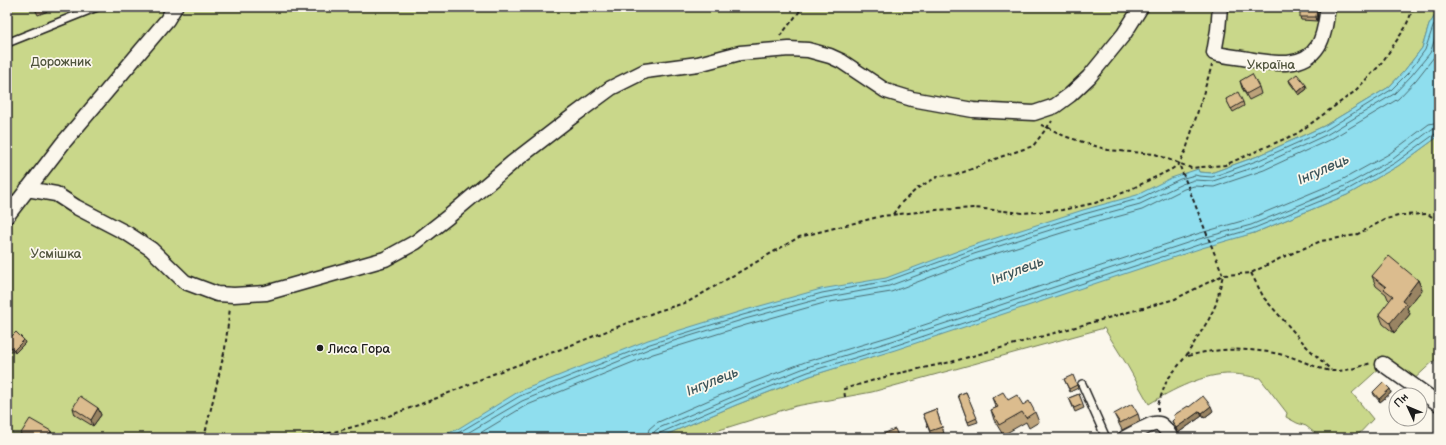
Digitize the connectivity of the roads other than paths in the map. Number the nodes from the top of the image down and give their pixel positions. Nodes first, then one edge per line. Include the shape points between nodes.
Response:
1 (97, 7) edge
2 (175, 7) edge
3 (1141, 7) edge
4 (1220, 7) edge
5 (1328, 7) edge
6 (7, 42) edge
7 (27, 189) junction
8 (7, 216) edge
9 (1383, 364) road end
10 (1082, 384) dead end
11 (1439, 404) edge
12 (1167, 432) edge
13 (1106, 438) edge
14 (1125, 438) edge

1 - 6 lane
2 - 7 street
3 - 7 street via 1124,34 1089,77 1055,106 1034,113 973,110 912,99 886,91 842,60 808,50 740,53 698,64 645,71 605,92 512,163 416,242 385,259 266,293 217,294 185,282 151,249 128,234 56,194
4 - 5 street via 1214,53 1281,64 1304,58 1318,46
7 - 8 street
9 - 11 street
10 - 13 lane
12 - 14 street via 1159,424 1151,424

